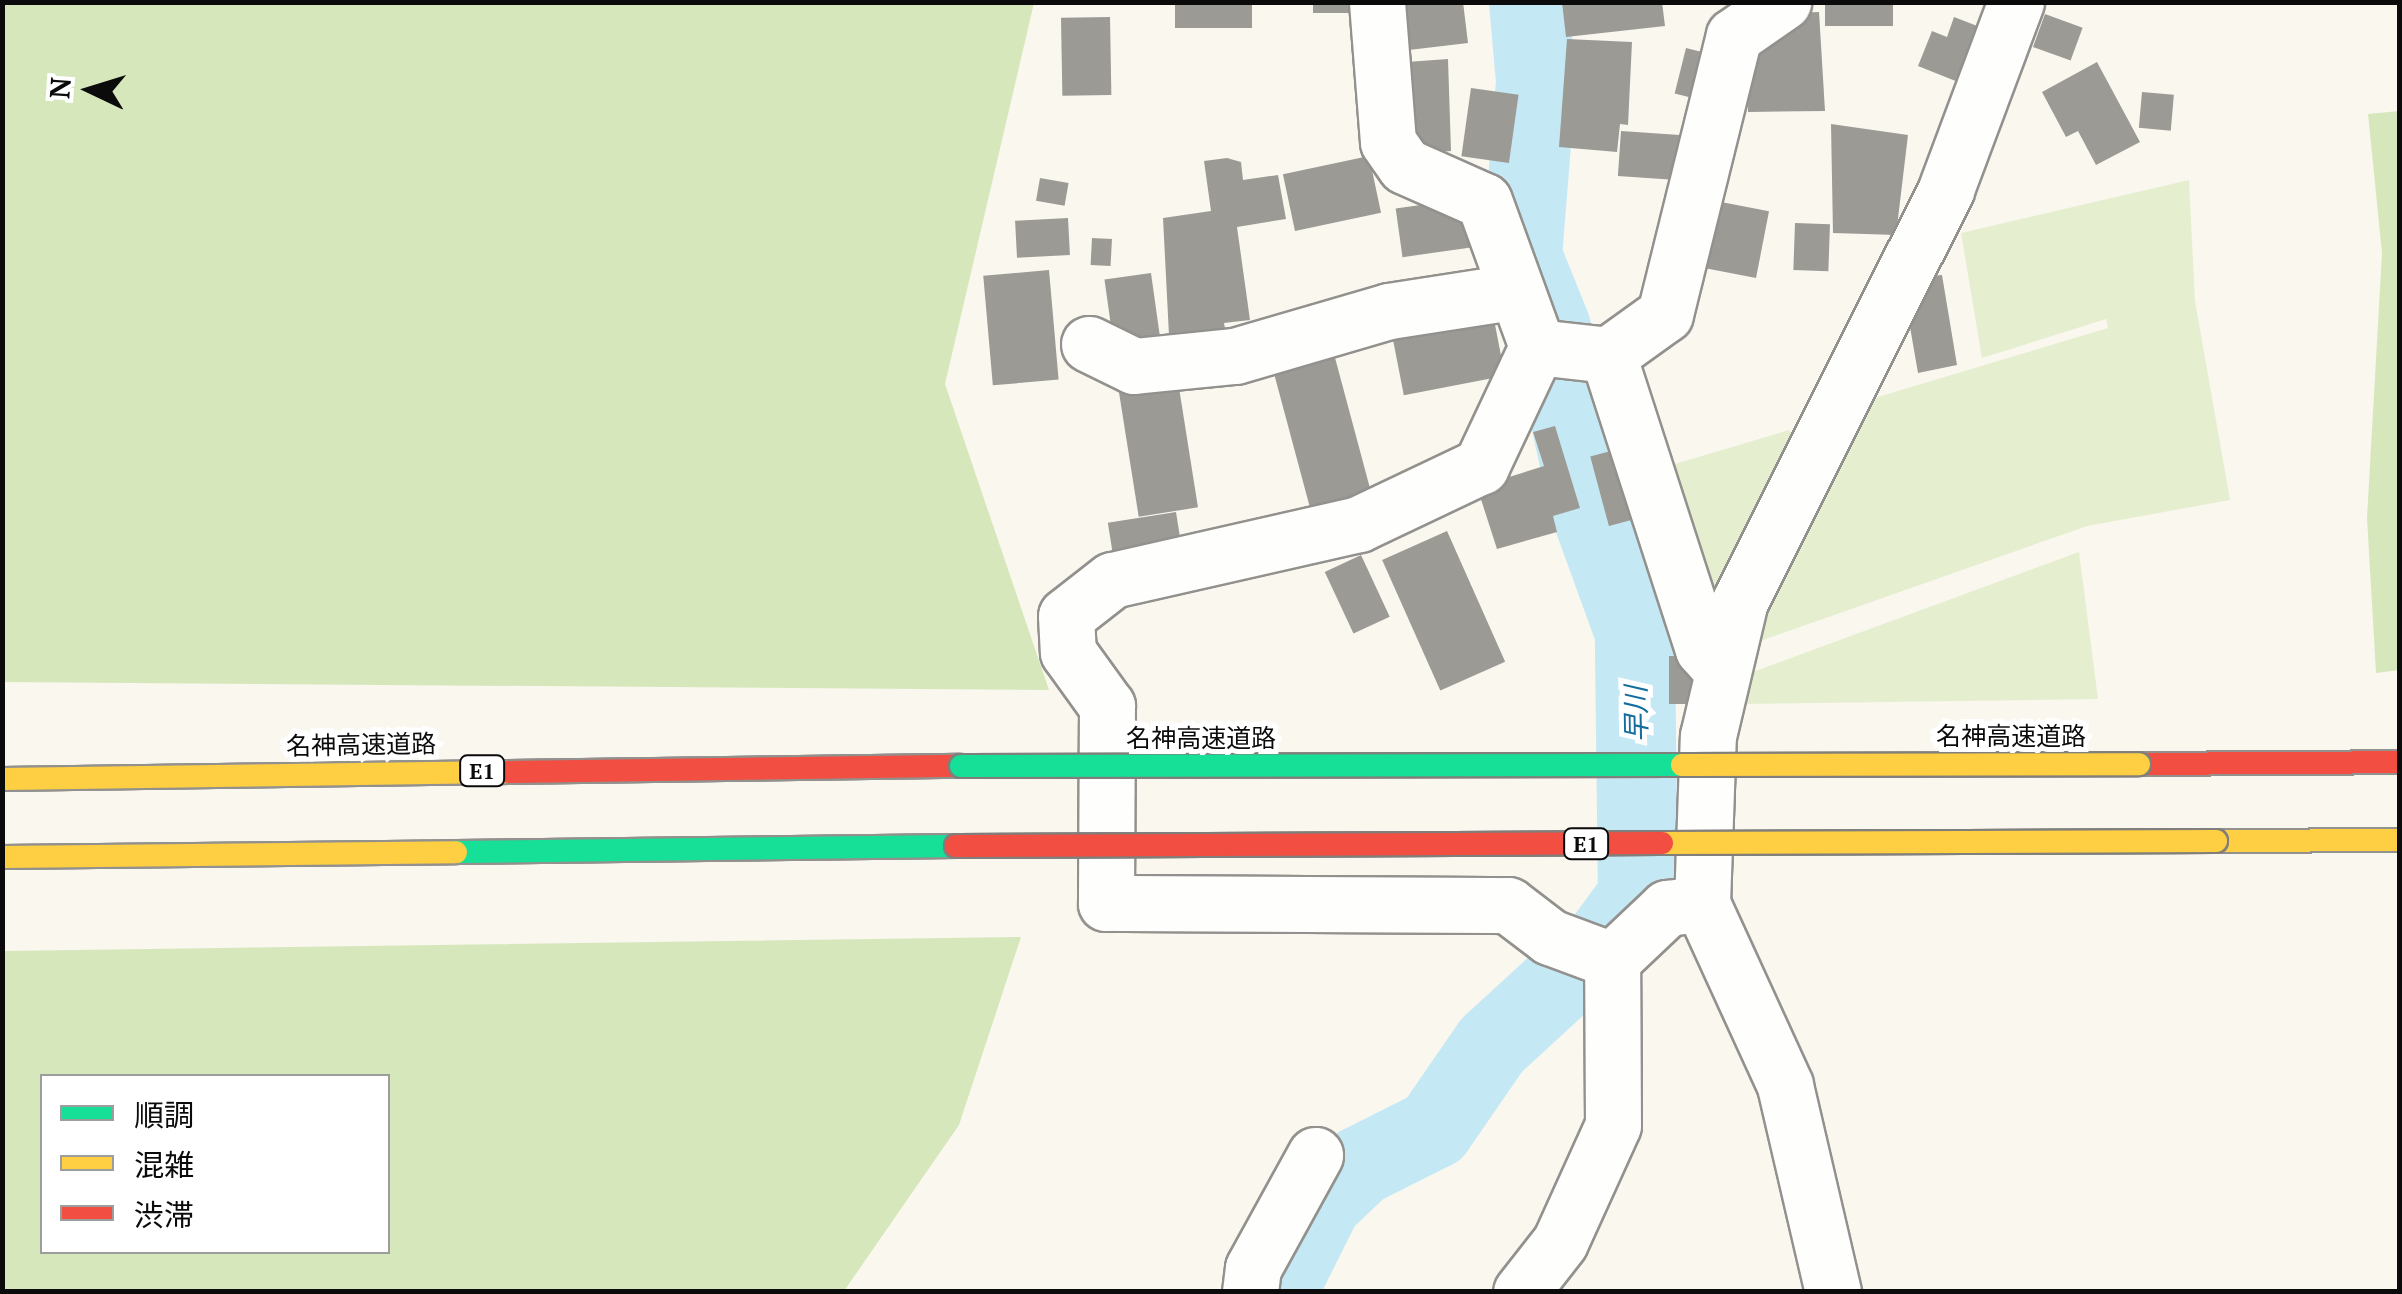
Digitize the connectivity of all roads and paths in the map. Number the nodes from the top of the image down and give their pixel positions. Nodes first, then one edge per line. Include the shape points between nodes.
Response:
1 (1377, 2) edge
2 (1783, 2) edge
3 (2016, 2) edge
4 (1512, 292) junction
5 (1089, 344) dead end
6 (1563, 348) junction
7 (1720, 668) junction
8 (2400, 762) edge
9 (2, 779) edge
10 (2400, 840) edge
11 (2, 857) edge
12 (1702, 904) junction
13 (1597, 954) junction
14 (1315, 1156) dead end
15 (1250, 1292) edge
16 (1522, 1292) edge
17 (1833, 1292) edge

1 - 4 street via 1388,142 1405,166 1484,202
2 - 6 street via 1734,36 1665,314
3 - 7 street via 1946,189 1740,601
4 - 5 street via 1389,311 1235,356 1134,366
4 - 6 street
6 - 7 street via 1703,649
6 - 13 street via 1481,466 1360,524 1112,580 1066,616 1068,652 1108,706 1106,903 1508,905
7 - 12 street
8 - 9 highway, 名神高速道路 / E1, bridge via 961,766
10 - 11 highway, E1, bridge
12 - 13 street via 1667,908
12 - 17 street via 1785,1085
13 - 16 street via 1613,1125 1560,1242
14 - 15 street via 1253,1268

